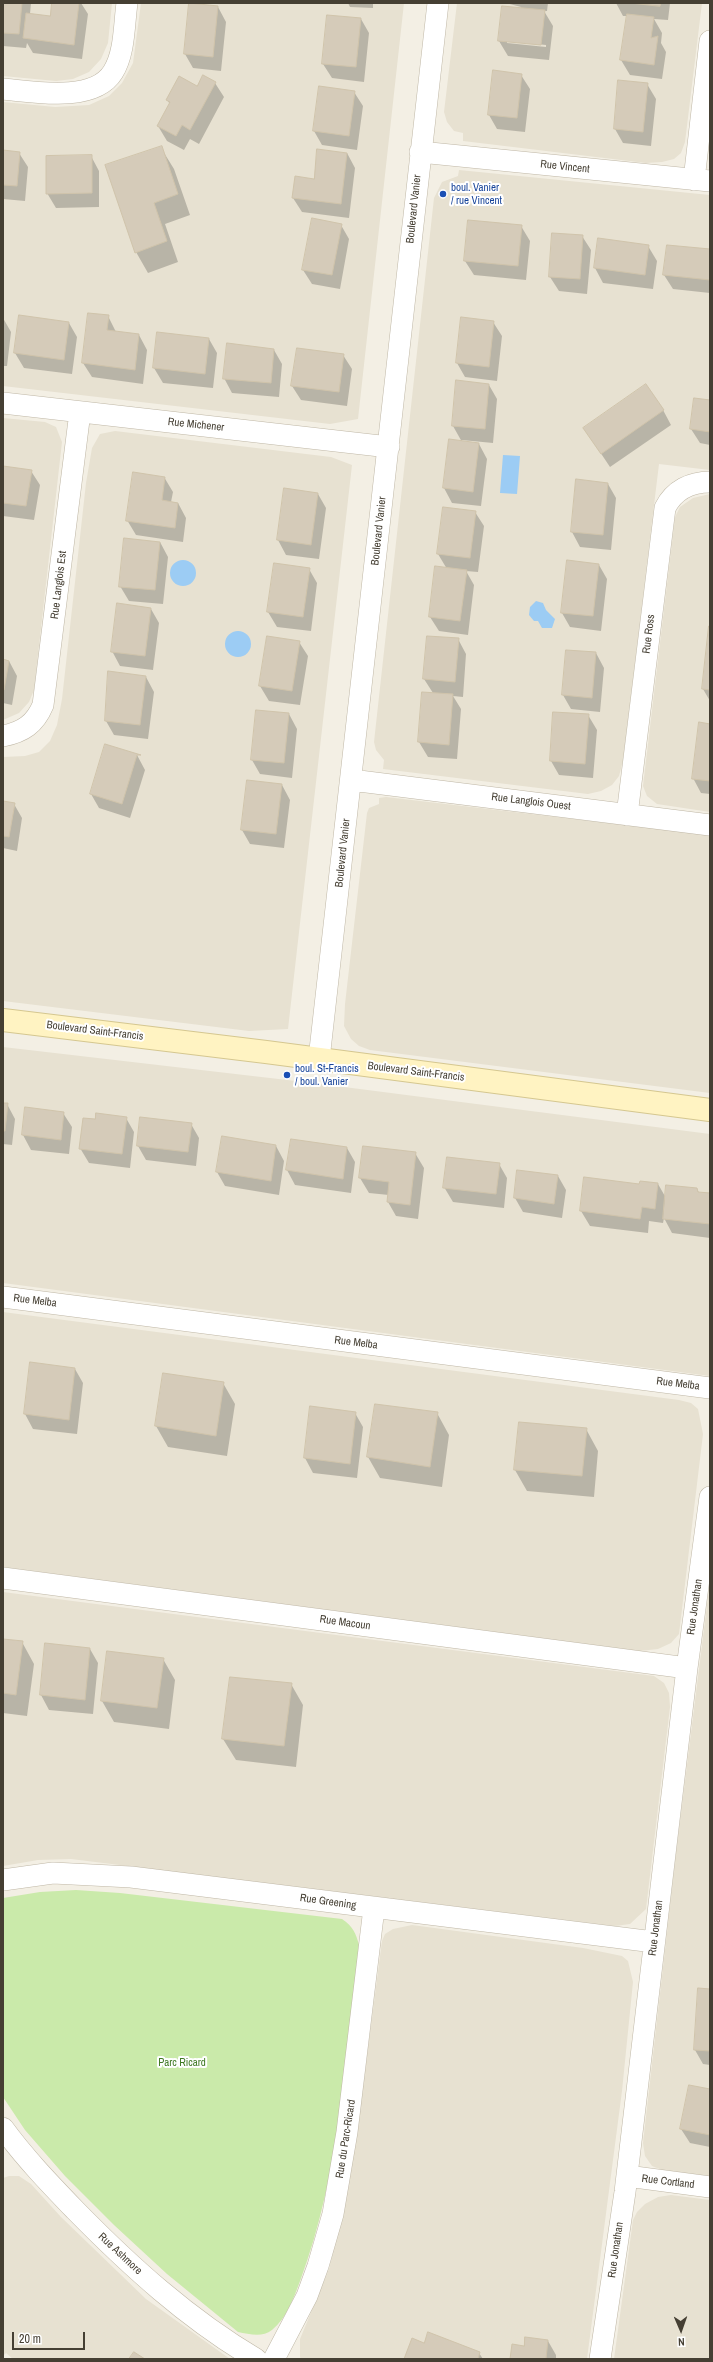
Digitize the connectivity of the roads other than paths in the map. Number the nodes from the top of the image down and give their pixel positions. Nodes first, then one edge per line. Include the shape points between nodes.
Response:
1 (127, 3) edge
2 (438, 3) edge
3 (710, 41) edge
4 (3, 89) edge
5 (420, 152) junction
6 (702, 180) edge
7 (3, 403) edge
8 (80, 412) junction
9 (389, 447) junction
10 (710, 482) edge
11 (3, 736) edge
12 (351, 780) junction
13 (627, 815) junction
14 (710, 825) edge
15 (3, 1020) edge
16 (319, 1059) junction
17 (710, 1110) edge
18 (3, 1297) edge
19 (710, 1388) edge
20 (710, 1497) edge
21 (3, 1578) edge
22 (687, 1668) junction
23 (3, 1880) edge
24 (374, 1908) junction
25 (654, 1942) junction
26 (3, 2128) edge
27 (9, 2150) edge
28 (626, 2176) junction
29 (710, 2187) edge
30 (256, 2359) edge
31 (274, 2359) edge
32 (600, 2359) edge

1 - 4 street via 119,59 114,72 106,82 93,88 59,94
2 - 5 street, Boulevard Vanier
3 - 6 street
5 - 6 street, Rue Vincent
5 - 9 street, Boulevard Vanier
7 - 8 street, Rue Michener
8 - 9 street, Rue Michener
8 - 11 street, Rue Langlois Est via 43,705 32,724 23,730
9 - 12 street, Boulevard Vanier
10 - 13 street, Rue Ross via 691,485 678,491 670,498 665,508
12 - 13 street, Rue Langlois Ouest
12 - 16 street, Boulevard Vanier
13 - 14 street, Rue Langlois Ouest
15 - 16 street, Boulevard Saint-Francis
16 - 17 street, Boulevard Saint-Francis
18 - 19 street, Rue Melba
20 - 22 street, Rue Jonathan
21 - 22 street, Rue Macoun
22 - 25 street, Rue Jonathan
23 - 24 street, Rue Greening via 54,1873 100,1874
24 - 25 street, Rue Greening
24 - 31 street, Rue du Parc-Ricard via 348,2125 333,2214 307,2296
25 - 28 street, Rue Jonathan
26 - 27 street, Rue Ashmore
27 - 30 street, Rue Ashmore via 58,2192 128,2262 188,2314
28 - 29 street, Rue Cortland
28 - 32 street, Rue Jonathan

